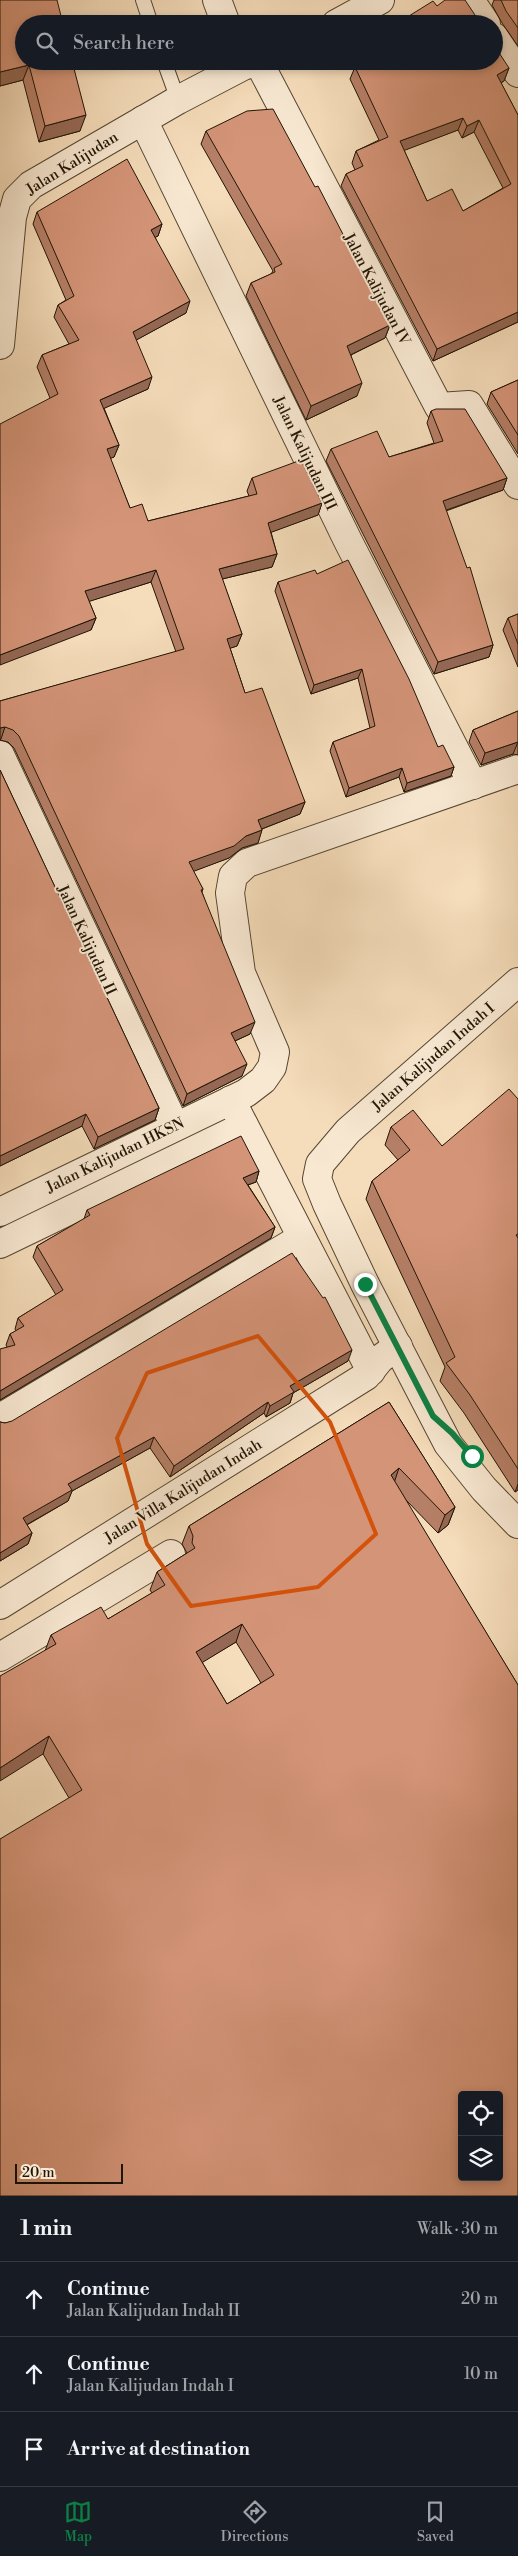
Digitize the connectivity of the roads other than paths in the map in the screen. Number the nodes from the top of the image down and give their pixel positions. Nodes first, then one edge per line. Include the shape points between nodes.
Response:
1 (143, 0) edge
2 (217, 0) edge
3 (380, 0) edge
4 (470, 0) edge
5 (148, 15) edge
6 (223, 15) edge
7 (352, 15) edge
8 (480, 15) edge
9 (503, 50) edge
10 (167, 70) edge
11 (235, 70) edge
12 (254, 70) edge
13 (518, 73) edge
14 (178, 100) junction
15 (143, 120) junction
16 (0, 344) edge
17 (518, 485) edge
18 (0, 755) edge
19 (518, 769) edge
20 (473, 785) junction
21 (518, 982) edge
22 (231, 1100) junction
23 (175, 1126) junction
24 (244, 1126) junction
25 (0, 1212) edge
26 (301, 1238) junction
27 (0, 1244) edge
28 (404, 1356) junction
29 (369, 1373) junction
30 (0, 1418) edge
31 (518, 1524) edge
32 (171, 1554) dead end
33 (0, 1605) edge
34 (0, 1657) edge

1 - 5 lane
2 - 6 street
3 - 7 street
4 - 8 street
9 - 13 street
10 - 14 lane
11 - 14 street, Jalan Kalijudan
12 - 17 street, Jalan Kalijudan IV via 439,407 469,406
14 - 15 street, Jalan Kalijudan
15 - 16 street, Jalan Kalijudan via 31,185 17,199 12,216
15 - 20 street, Jalan Kalijudan III via 348,541
18 - 23 street, Jalan Kalijudan II
19 - 20 street, Jalan Kalijudan HKSN
20 - 22 street, Jalan Kalijudan HKSN via 247,862 233,876 230,893 240,973 275,1052 272,1067 262,1080 246,1094
21 - 28 street, Jalan Kalijudan Indah I via 348,1131 320,1164 317,1179 327,1204
22 - 23 street, Jalan Kalijudan HKSN
22 - 24 street
23 - 25 street, Jalan Kalijudan HKSN
24 - 26 street
24 - 27 street
26 - 29 street
26 - 30 street
28 - 29 street via 388,1379
28 - 31 street, Jalan Kalijudan Indah I via 448,1444 484,1489
29 - 33 street, Jalan Villa Kalijudan Indah
32 - 34 street

